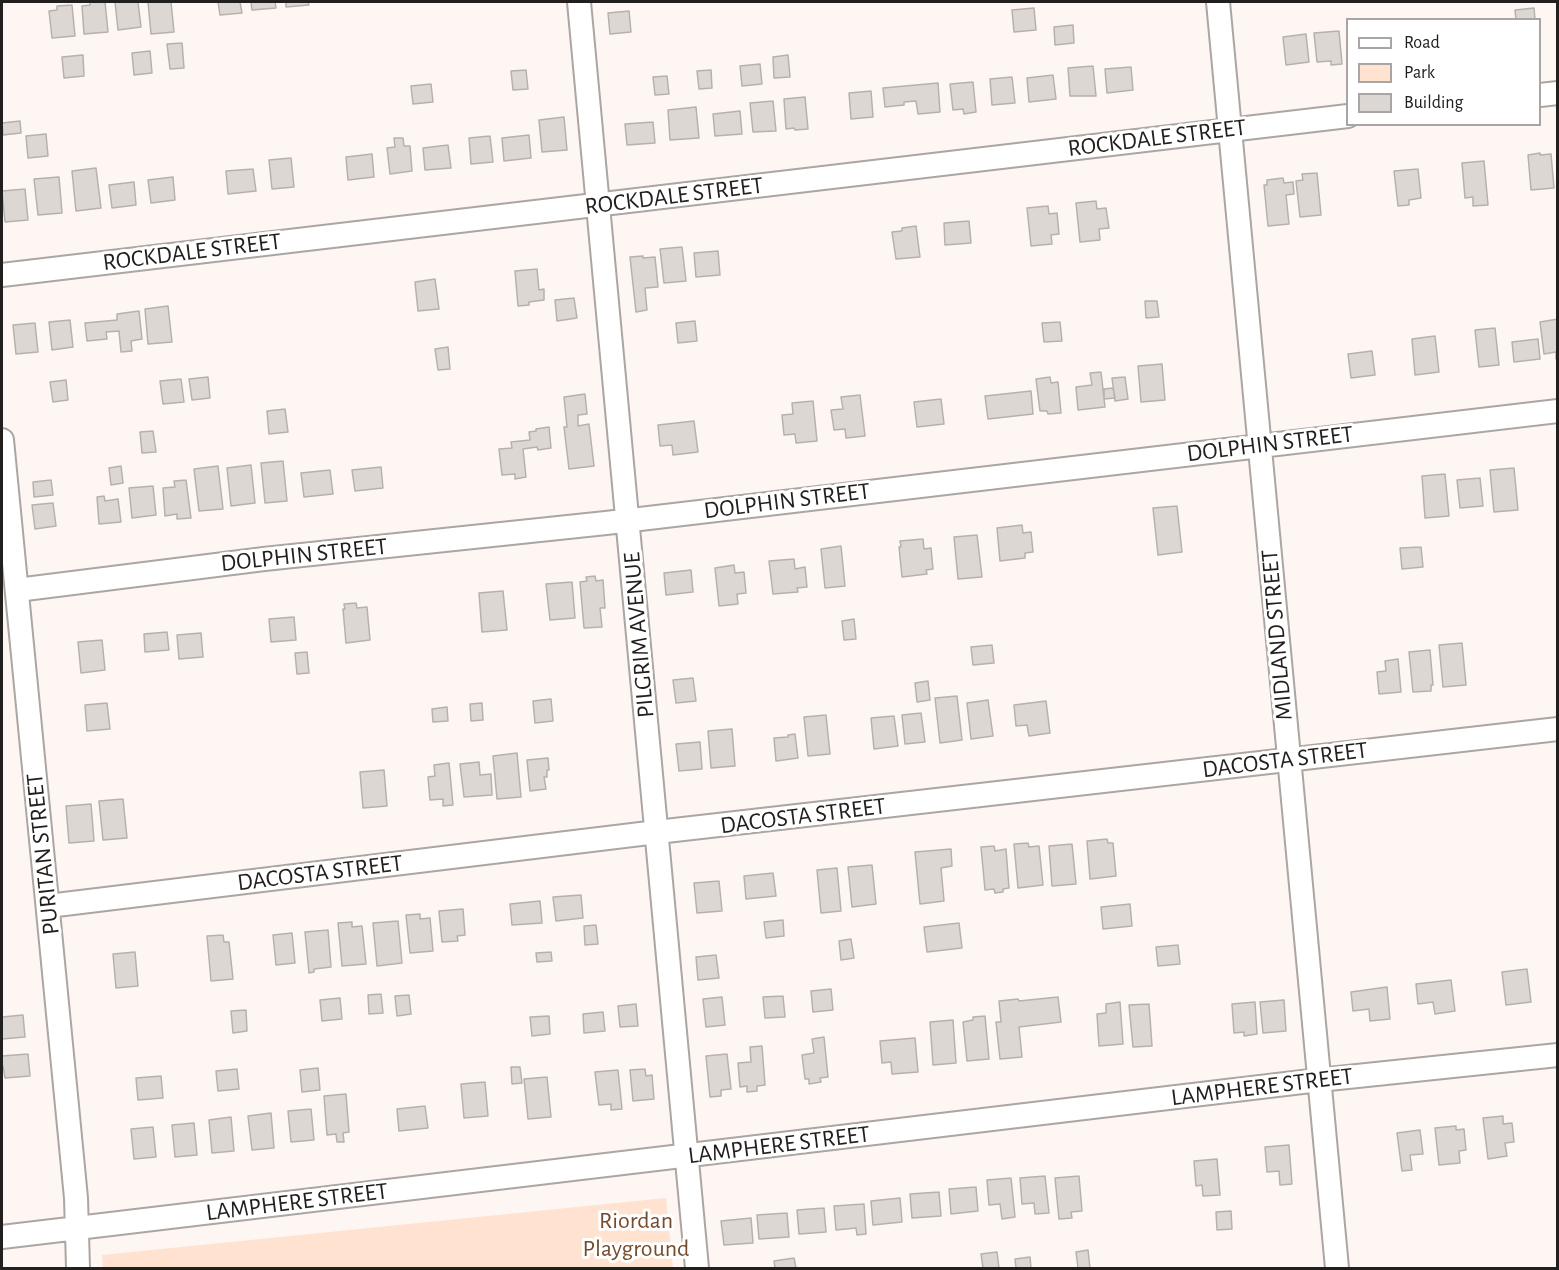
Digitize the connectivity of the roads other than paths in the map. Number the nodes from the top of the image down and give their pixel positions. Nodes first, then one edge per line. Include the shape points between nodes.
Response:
1 (579, 2) edge
2 (1218, 2) edge
3 (1557, 93) edge
4 (1541, 95) edge
5 (1346, 116) edge
6 (1231, 129) junction
7 (598, 205) junction
8 (2, 275) edge
9 (1557, 411) edge
10 (2, 440) edge
11 (1260, 445) junction
12 (628, 520) junction
13 (17, 590) junction
14 (1557, 729) edge
15 (1289, 760) junction
16 (657, 832) junction
17 (48, 906) junction
18 (1557, 1055) edge
19 (1319, 1080) junction
20 (687, 1156) junction
21 (76, 1228) junction
22 (2, 1237) edge
23 (78, 1269) edge
24 (697, 1269) edge
25 (1337, 1269) edge

1 - 7 street, PILGRIM AVENUE
2 - 6 street, MIDLAND STREET
3 - 4 street
5 - 6 street, ROCKDALE STREET
6 - 7 street, ROCKDALE STREET
6 - 11 street, MIDLAND STREET
7 - 8 street, ROCKDALE STREET
7 - 12 street, PILGRIM AVENUE
9 - 11 street, DOLPHIN STREET
10 - 13 street, PURITAN STREET
11 - 12 street, DOLPHIN STREET
11 - 15 street, MIDLAND STREET
12 - 13 street, DOLPHIN STREET
12 - 16 street, PILGRIM AVENUE
13 - 17 street, PURITAN STREET
14 - 15 street, DACOSTA STREET
15 - 16 street, DACOSTA STREET
15 - 19 street, MIDLAND STREET
16 - 17 street, DACOSTA STREET
16 - 20 street, PILGRIM AVENUE
17 - 21 street, PURITAN STREET
18 - 19 street, LAMPHERE STREET
19 - 20 street, LAMPHERE STREET
19 - 25 street, MIDLAND STREET
20 - 21 street, LAMPHERE STREET
20 - 24 street, PILGRIM AVENUE
21 - 22 street, LAMPHERE STREET
21 - 23 street, PURITAN STREET

